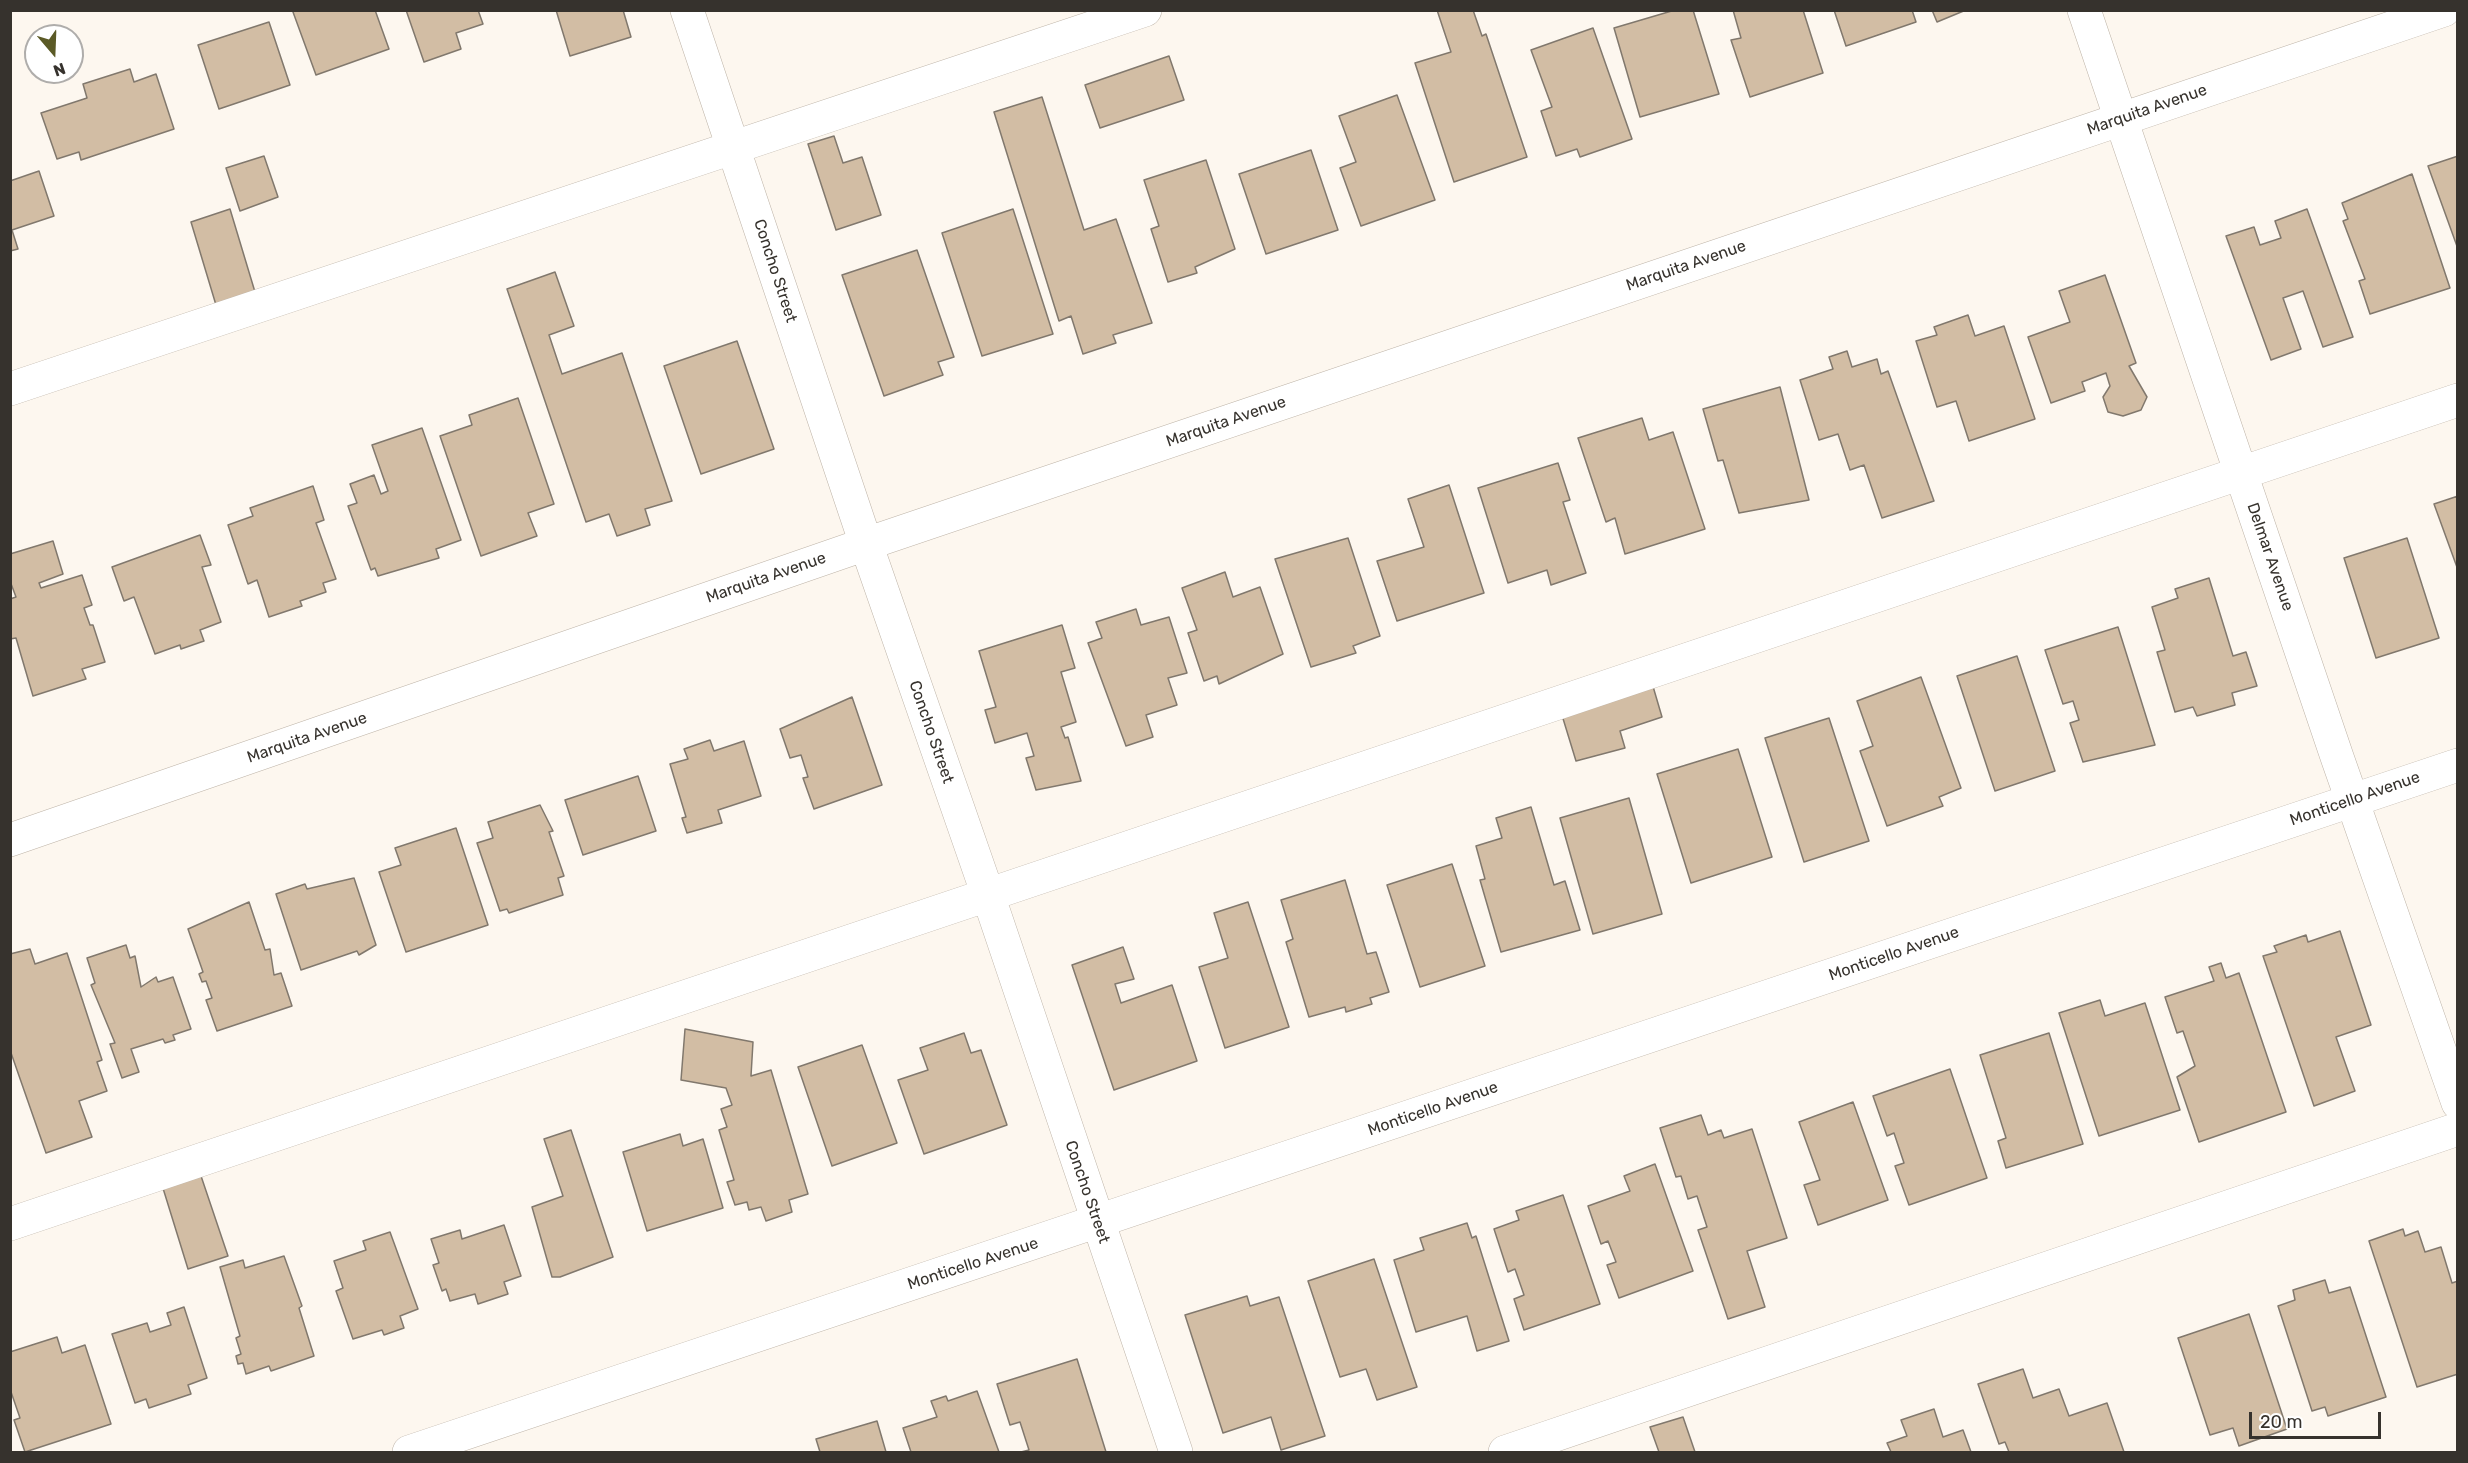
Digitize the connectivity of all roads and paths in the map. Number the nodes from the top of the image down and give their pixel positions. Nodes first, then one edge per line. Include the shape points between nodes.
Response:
1 (687, 10) edge
2 (1145, 10) edge
3 (2084, 10) edge
4 (2444, 10) edge
5 (2120, 119) junction
6 (734, 149) junction
7 (10, 389) edge
8 (2457, 400) edge
9 (2241, 473) junction
10 (866, 544) junction
11 (2457, 765) edge
12 (2352, 800) junction
13 (10, 840) edge
14 (988, 895) junction
15 (2457, 1103) edge
16 (2457, 1129) edge
17 (1098, 1222) junction
18 (10, 1224) edge
19 (409, 1452) edge
20 (1176, 1452) edge
21 (1505, 1452) edge

1 - 6 street, Concho Street
2 - 6 street
3 - 5 street, Delmar Avenue
4 - 5 street, Marquita Avenue
5 - 9 street, Delmar Avenue
5 - 10 street, Marquita Avenue
6 - 7 street
6 - 10 street, Concho Street
8 - 9 street
9 - 12 street, Delmar Avenue
9 - 14 street
10 - 13 street, Marquita Avenue
10 - 14 street, Concho Street
11 - 12 street, Monticello Avenue
12 - 15 street, Delmar Avenue
12 - 17 street, Monticello Avenue
14 - 17 street, Concho Street
14 - 18 street
16 - 21 street
17 - 19 street, Monticello Avenue
17 - 20 street, Concho Street

